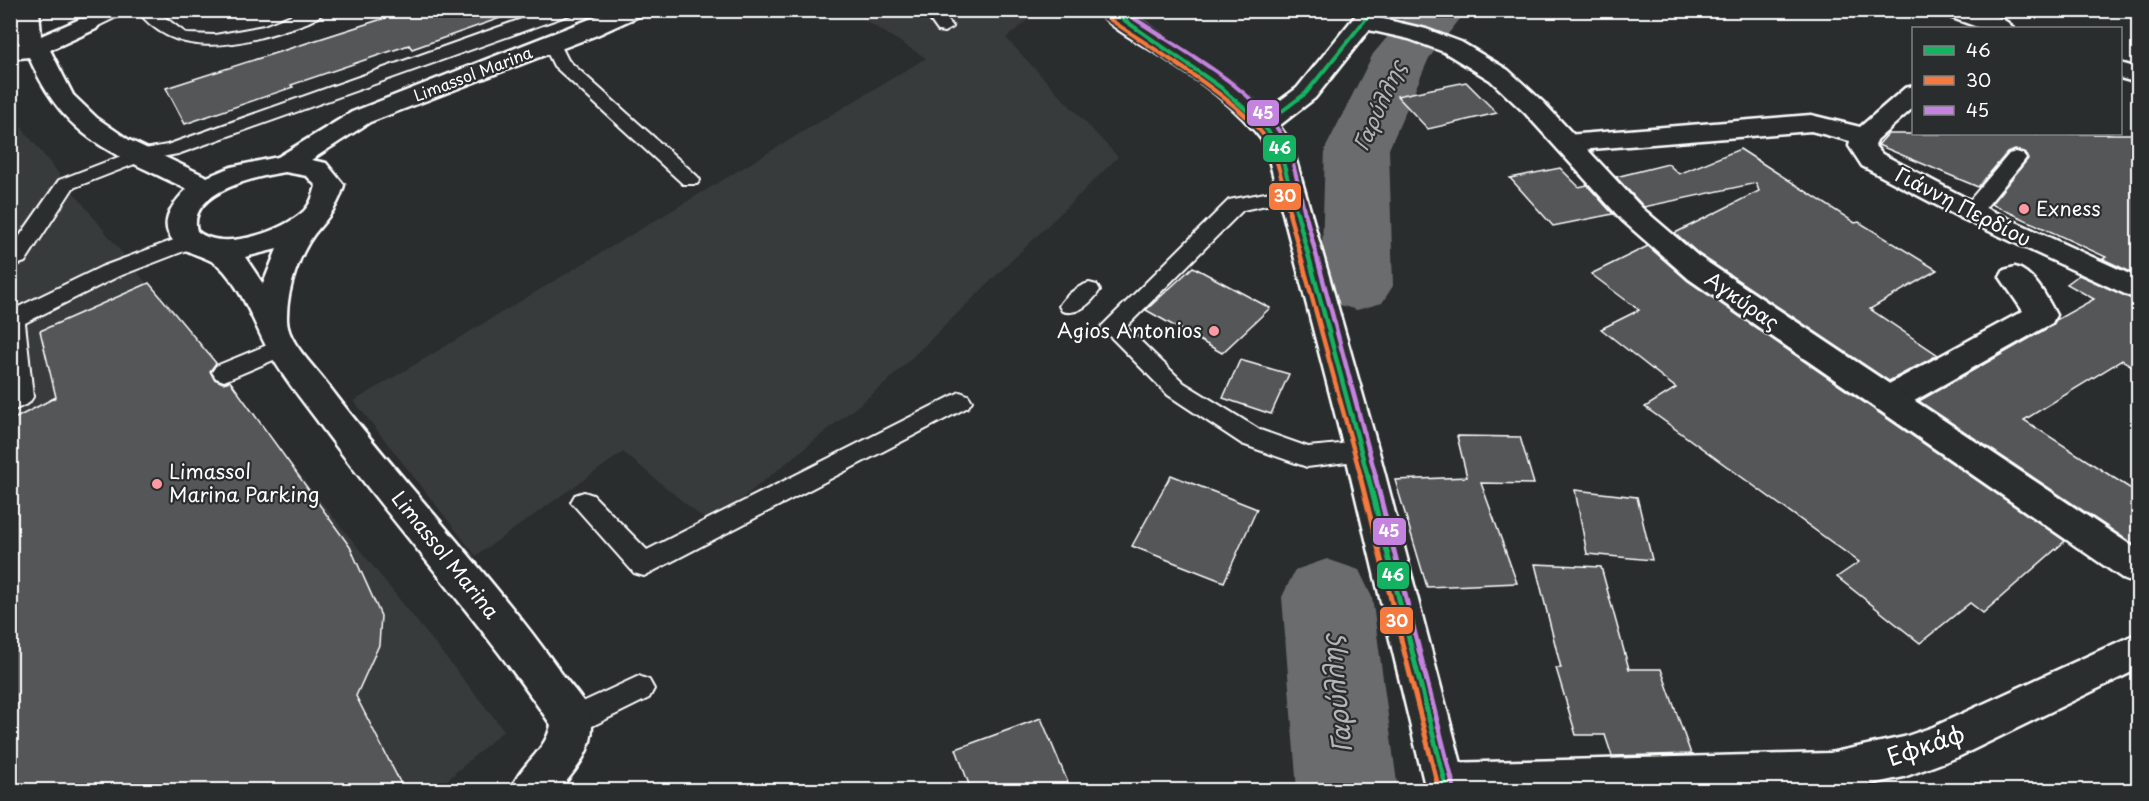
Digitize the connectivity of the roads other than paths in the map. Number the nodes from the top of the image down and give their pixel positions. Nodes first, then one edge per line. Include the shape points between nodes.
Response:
1 (27, 10) edge
2 (44, 10) edge
3 (123, 10) edge
4 (145, 10) edge
5 (318, 10) edge
6 (566, 10) edge
7 (633, 10) edge
8 (931, 10) edge
9 (1109, 10) edge
10 (1952, 10) edge
11 (1375, 20) edge
12 (1996, 23) edge
13 (88, 24) joint
14 (944, 27) dead end
15 (589, 30) junction
16 (552, 44) junction
17 (37, 47) junction
18 (10, 55) edge
19 (2122, 70) edge
20 (2139, 76) edge
21 (1912, 95) edge
22 (1265, 124) junction
23 (1864, 137) junction
24 (1568, 143) junction
25 (141, 155) junction
26 (2016, 158) dead end
27 (285, 164) junction
28 (690, 180) dead end
29 (208, 188) junction
30 (1291, 194) junction
31 (1971, 212) junction
32 (309, 221) junction
33 (190, 241) junction
34 (219, 249) junction
35 (10, 260) edge
36 (2015, 277) dead end
37 (1089, 290) dead end
38 (2139, 290) edge
39 (1070, 306) dead end
40 (277, 334) junction
41 (224, 372) dead end
42 (1888, 400) junction
43 (960, 401) dead end
44 (10, 403) edge
45 (1362, 452) junction
46 (584, 502) dead end
47 (2139, 569) edge
48 (2139, 650) edge
49 (639, 689) dead end
50 (572, 722) junction
51 (1446, 787) edge
52 (532, 790) edge

1 - 17 street via 28,40
2 - 17 street via 45,36
3 - 13 lane
4 - 5 lane via 182,38 213,39 251,35
6 - 15 lane
6 - 25 lane via 171,150
7 - 15 street, Limassol Marina
8 - 14 lane
9 - 22 street via 1228,92
10 - 12 street
11 - 22 street via 1294,105
11 - 24 street, Αγκύρας via 1437,42 1498,74
13 - 17 street
15 - 16 street, Limassol Marina
16 - 27 street, Limassol Marina via 361,117
16 - 28 lane via 560,62
17 - 18 street
17 - 25 street via 71,110 96,131
19 - 20 street
21 - 23 street
22 - 30 street via 1278,143
23 - 24 street via 1811,123
23 - 31 street, Γιάννη Περδίου via 1862,146 1872,160
24 - 42 street, Αγκύρας via 1631,213 1677,255
25 - 29 street
25 - 35 lane via 66,184 17,257
26 - 31 lane
27 - 29 street, Limassol Marina via 249,169
27 - 32 street, Limassol Marina via 316,169 330,185 323,207
29 - 33 street, Limassol Marina via 183,214 181,229
30 - 45 street
30 - 45 lane via 1236,205 1112,327 1176,389 1251,437 1307,457
31 - 38 street, Γιάννη Περδίου
32 - 34 street, Limassol Marina via 266,243
32 - 40 street, Limassol Marina via 284,260 276,283
33 - 34 street, Limassol Marina
33 - 44 lane via 109,272 13,319 21,397
34 - 40 street, Limassol Marina via 237,266
36 - 42 street via 2041,315
37 - 39 lane
40 - 41 lane
40 - 50 street, Limassol Marina via 337,422 525,654
42 - 47 street, Αγκύρας
43 - 46 lane via 644,566
45 - 51 street
48 - 51 street, Εφκάφ via 1943,743 1904,757 1830,772
49 - 50 lane
50 - 52 street via 567,749

